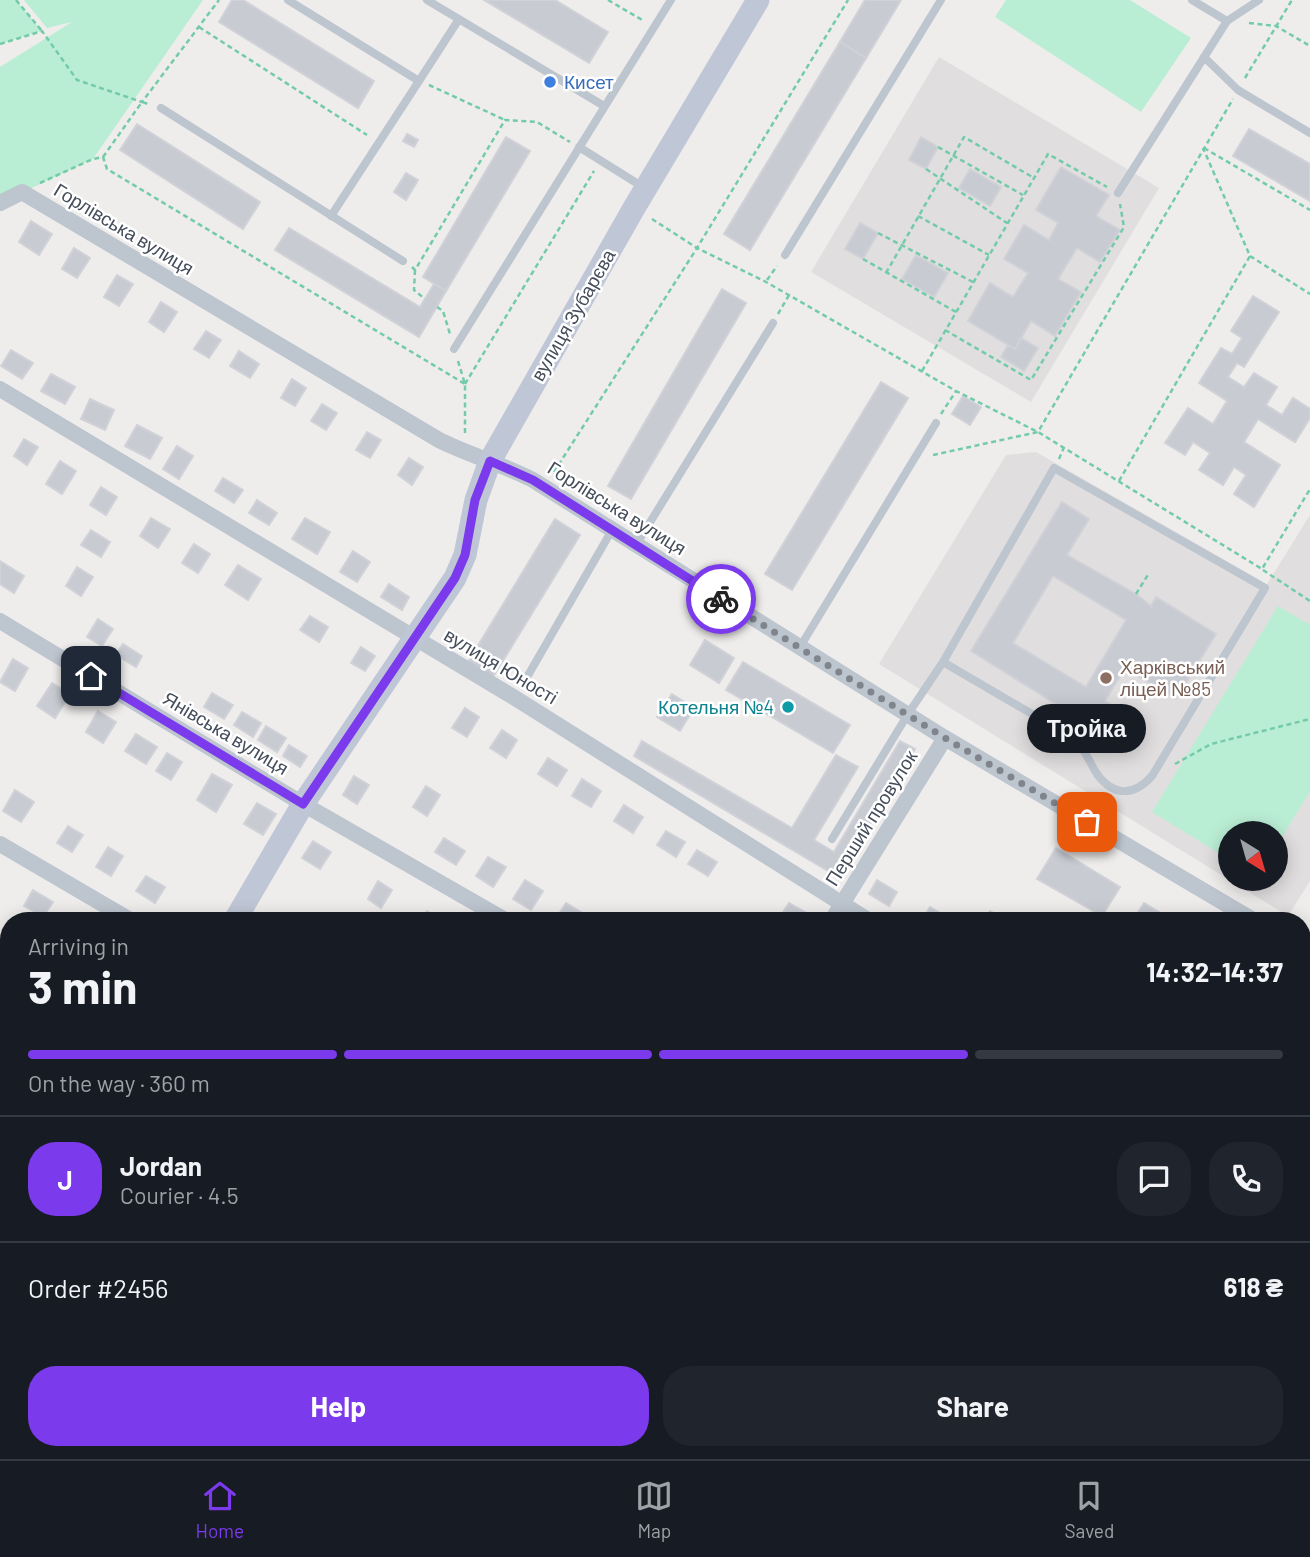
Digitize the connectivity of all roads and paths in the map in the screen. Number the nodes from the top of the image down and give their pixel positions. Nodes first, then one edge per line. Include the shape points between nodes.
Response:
1 (16, 0) edge
2 (219, 0) edge
3 (288, 0) edge
4 (427, 0) edge
5 (608, 0) edge
6 (671, 0) edge
7 (758, 0) edge
8 (848, 0) edge
9 (941, 0) edge
10 (1192, 0) edge
11 (1259, 0) edge
12 (1292, 0) edge
13 (458, 19) junction
14 (1227, 21) junction
15 (654, 26) junction
16 (1276, 26) junction
17 (199, 27) junction
18 (42, 31) junction
19 (0, 44) edge
20 (1310, 46) edge
21 (1204, 57) junction
22 (419, 81) junction
23 (1238, 90) junction
24 (142, 102) junction
25 (604, 106) junction
26 (161, 108) joint
27 (505, 120) junction
28 (1310, 133) edge
29 (379, 143) junction
30 (579, 147) junction
31 (938, 147) dead end
32 (1203, 148) junction
33 (953, 156) junction
34 (103, 157) junction
35 (601, 161) junction
36 (926, 169) dead end
37 (1034, 178) junction
38 (939, 180) junction
39 (646, 188) junction
40 (22, 192) junction
41 (1118, 193) junction
42 (1023, 195) junction
43 (0, 203) edge
44 (1310, 210) edge
45 (331, 216) junction
46 (918, 216) junction
47 (649, 217) dead end
48 (1007, 223) junction
49 (877, 233) dead end
50 (901, 244) junction
51 (697, 248) junction
52 (785, 254) joint
53 (989, 256) junction
54 (1250, 256) junction
55 (863, 259) dead end
56 (403, 261) joint
57 (415, 270) junction
58 (886, 273) junction
59 (766, 282) junction
60 (973, 282) junction
61 (1310, 294) edge
62 (789, 295) junction
63 (425, 299) dead end
64 (956, 312) junction
65 (773, 323) joint
66 (945, 330) junction
67 (454, 349) dead end
68 (922, 371) junction
69 (465, 384) junction
70 (0, 389) edge
71 (956, 391) junction
72 (936, 423) joint
73 (1038, 432) junction
74 (466, 453) junction
75 (914, 459) junction
76 (490, 461) junction
77 (533, 480) junction
78 (1119, 482) junction
79 (1310, 489) edge
80 (612, 530) junction
81 (636, 545) junction
82 (1262, 569) junction
83 (1149, 573) dead end
84 (1136, 594) dead end
85 (1310, 601) edge
86 (0, 621) edge
87 (414, 639) junction
88 (800, 647) junction
89 (943, 662) junction
90 (523, 684) dead end
91 (908, 714) junction
92 (1310, 719) edge
93 (945, 738) junction
94 (1152, 776) junction
95 (303, 804) junction
96 (832, 839) dead end
97 (0, 844) edge
98 (842, 904) junction
99 (116, 912) edge
100 (241, 912) edge
101 (491, 912) edge
102 (837, 912) edge
103 (855, 912) edge
104 (1239, 912) edge

1 - 18 path
2 - 17 path
3 - 22 lane
4 - 13 lane
5 - 15 path
6 - 15 lane
7 - 39 street, вулиця Зубарєва
8 - 51 path
9 - 52 lane
10 - 14 lane
11 - 14 lane
12 - 16 path
13 - 22 lane
13 - 25 lane
14 - 16 path
14 - 21 lane
15 - 25 lane
16 - 20 path
16 - 23 path
17 - 24 path
17 - 29 path
18 - 19 path
18 - 24 path via 77,80
21 - 23 lane
21 - 41 lane
22 - 27 path
22 - 29 lane
23 - 28 lane
23 - 32 path
24 - 26 path
24 - 34 path
25 - 30 lane
26 - 45 lane
27 - 30 path via 537,122
27 - 57 path
29 - 45 lane
30 - 35 lane
30 - 67 lane
31 - 33 path
32 - 44 path
32 - 54 path
32 - 73 path
33 - 37 path via 964,137
33 - 38 path
33 - 42 path
34 - 40 path
34 - 69 path via 107,169
35 - 39 lane
35 - 69 path
36 - 38 path
37 - 41 path via 1048,154
37 - 42 path
38 - 46 path
38 - 48 path
39 - 76 street, вулиця Зубарєва
40 - 43 street
40 - 74 street, Горлівська вулиця
41 - 66 path via 1124,227 1031,380
42 - 48 path
45 - 56 lane
46 - 50 path
46 - 53 path
47 - 51 path
48 - 53 path
49 - 50 path
50 - 58 path
50 - 60 path
51 - 59 path
51 - 77 path via 558,468 548,478
52 - 59 path
53 - 60 path
54 - 61 path
54 - 78 path
55 - 58 path
56 - 57 path
57 - 63 path via 414,290
58 - 64 path
59 - 62 path
60 - 64 path
62 - 65 path
62 - 68 path
64 - 66 path
65 - 81 lane
66 - 68 path
68 - 71 path
69 - 74 path
70 - 87 street, вулиця Юності
71 - 72 path
71 - 73 path
72 - 75 lane
73 - 75 path
73 - 78 path
74 - 76 street, Горлівська вулиця
75 - 88 lane
76 - 77 street, Горлівська вулиця
76 - 87 street, вулиця Зубарєва via 475,500 461,567
77 - 80 street, Горлівська вулиця
78 - 82 path
79 - 82 path
80 - 81 street, Горлівська вулиця
80 - 90 lane
81 - 88 street, Горлівська вулиця
82 - 85 path
83 - 84 path
86 - 95 street, Янівська вулиця
87 - 95 street, вулиця Зубарєва
87 - 98 street, вулиця Юності
88 - 91 street, Горлівська вулиця
89 - 91 lane
89 - 94 lane via 1068,735 1083,749 1100,778 1118,790 1131,792
89 - 94 lane via 1055,468 1265,588
91 - 93 street, Горлівська вулиця
91 - 96 lane
92 - 94 path via 1211,744
93 - 98 street, Перший провулок
93 - 104 street, Горлівська вулиця
95 - 100 street, вулиця Зубарєва
95 - 101 street, Янівська вулиця
97 - 99 street
98 - 102 street, Перший провулок
98 - 103 street, вулиця Юності

